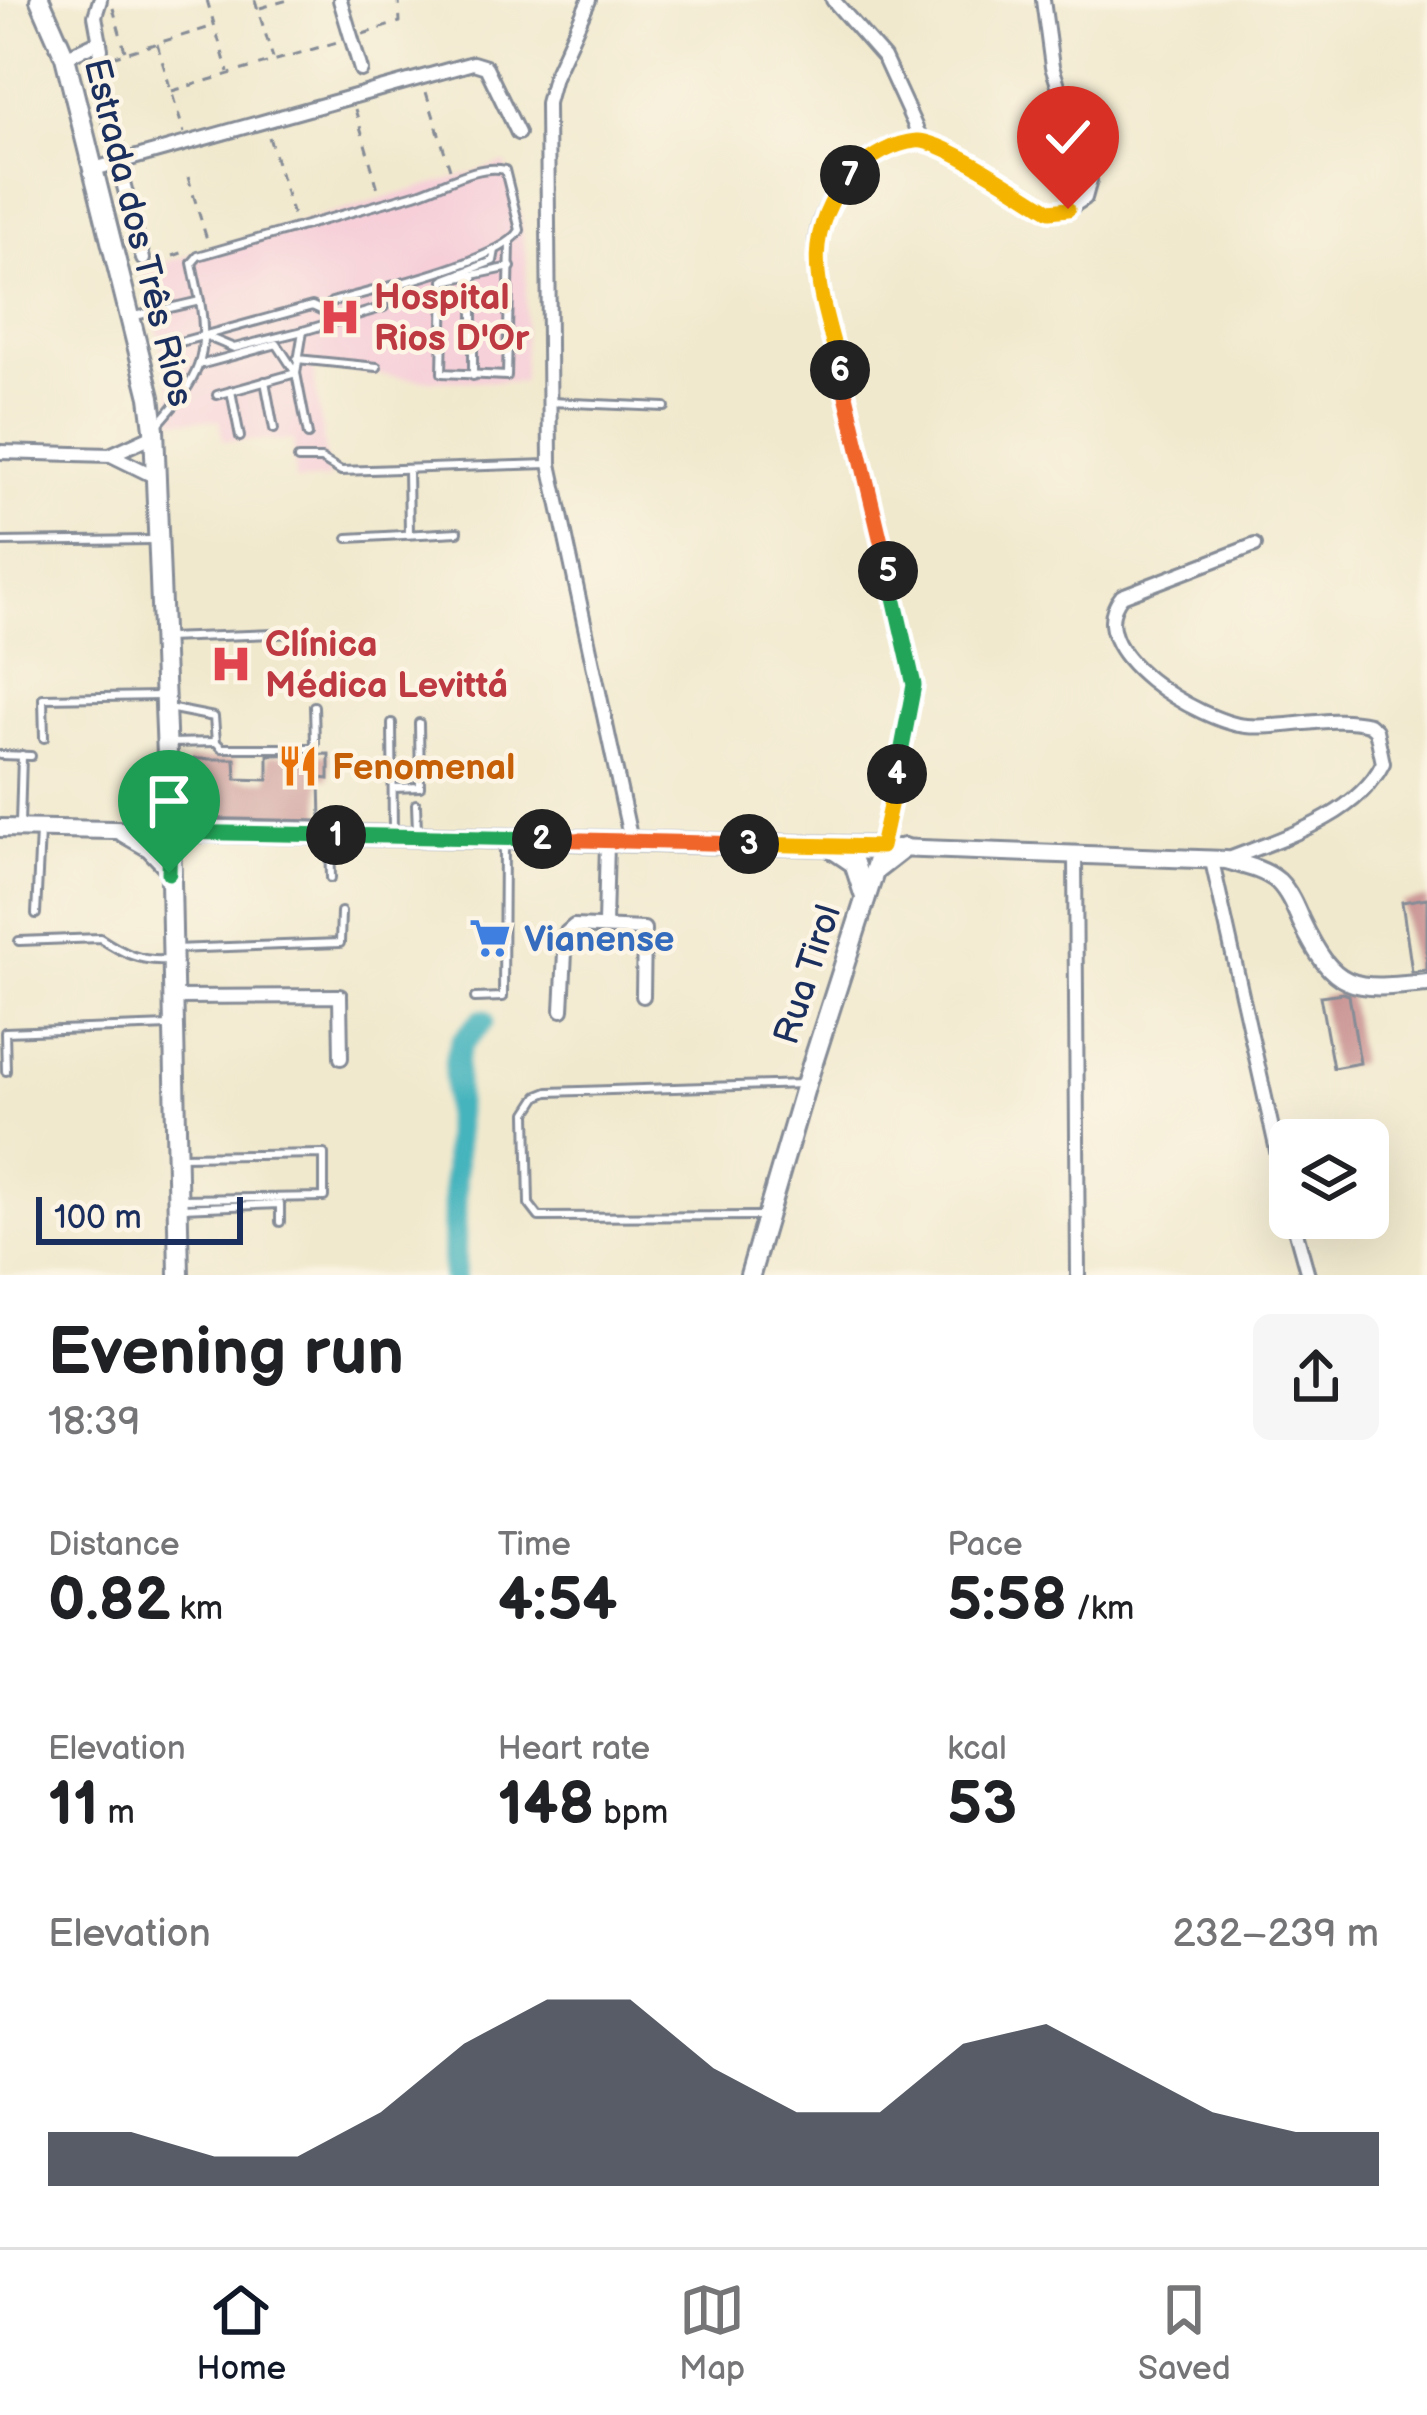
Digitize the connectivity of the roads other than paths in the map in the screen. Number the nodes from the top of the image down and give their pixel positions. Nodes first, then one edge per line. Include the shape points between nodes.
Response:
1 (40, 0) edge
2 (100, 0) edge
3 (340, 0) edge
4 (589, 0) edge
5 (833, 0) edge
6 (1042, 0) edge
7 (100, 41) junction
8 (65, 57) junction
9 (361, 70) dead end
10 (518, 133) dead end
11 (921, 140) junction
12 (118, 158) junction
13 (94, 169) junction
14 (510, 243) junction
15 (495, 250) junction
16 (143, 259) dead end
17 (512, 267) junction
18 (473, 275) junction
19 (444, 281) junction
20 (200, 301) junction
21 (384, 307) dead end
22 (323, 310) junction
23 (131, 317) junction
24 (327, 324) junction
25 (303, 331) junction
26 (206, 336) junction
27 (173, 344) dead end
28 (297, 359) junction
29 (202, 364) junction
30 (377, 368) dead end
31 (296, 373) junction
32 (473, 376) junction
33 (265, 381) junction
34 (231, 391) junction
35 (217, 395) dead end
36 (550, 402) junction
37 (665, 407) dead end
38 (274, 429) dead end
39 (154, 432) junction
40 (308, 435) dead end
41 (240, 437) dead end
42 (0, 452) edge
43 (111, 455) junction
44 (298, 460) dead end
45 (550, 464) junction
46 (408, 470) junction
47 (156, 477) junction
48 (458, 532) dead end
49 (409, 534) junction
50 (347, 538) dead end
51 (158, 539) junction
52 (0, 542) edge
53 (1256, 545) dead end
54 (162, 638) junction
55 (335, 645) dead end
56 (164, 701) junction
57 (314, 706) dead end
58 (392, 723) dead end
59 (418, 723) dead end
60 (44, 738) dead end
61 (216, 742) junction
62 (166, 743) junction
63 (0, 755) edge
64 (393, 788) junction
65 (416, 804) dead end
66 (0, 828) edge
67 (20, 828) junction
68 (40, 829) junction
69 (117, 830) junction
70 (170, 832) junction
71 (330, 835) junction
72 (393, 836) junction
73 (417, 837) junction
74 (504, 838) junction
75 (607, 841) junction
76 (632, 841) junction
77 (823, 845) junction
78 (881, 847) junction
79 (904, 848) junction
80 (1075, 857) junction
81 (1219, 861) junction
82 (170, 869) junction
83 (874, 872) junction
84 (331, 878) dead end
85 (865, 898) junction
86 (341, 912) dead end
87 (36, 914) dead end
88 (604, 925) junction
89 (19, 941) dead end
90 (171, 955) junction
91 (1427, 982) edge
92 (643, 996) dead end
93 (172, 997) junction
94 (475, 998) dead end
95 (562, 1010) dead end
96 (173, 1026) junction
97 (341, 1058) dead end
98 (6, 1071) dead end
99 (806, 1084) junction
100 (1272, 1119) edge
101 (176, 1156) junction
102 (178, 1203) junction
103 (766, 1216) junction
104 (280, 1222) dead end
105 (1298, 1239) edge
106 (179, 1275) edge
107 (750, 1275) edge
108 (1078, 1275) edge
109 (1308, 1275) edge

1 - 8 main road, Estrada dos Três Rios
2 - 7 street
3 - 9 street
4 - 36 street via 547,103
5 - 11 street via 884,58
6 - 11 street via 1052,67 1090,180 1084,198 1050,211
7 - 8 street
7 - 12 street via 97,72
8 - 13 main road, Estrada dos Três Rios
10 - 12 street via 481,63
11 - 78 street, Rua Tirol via 852,172 817,236 823,299 914,685
12 - 13 street
12 - 16 street
13 - 23 main road, Estrada dos Três Rios
14 - 15 lane
14 - 17 lane
14 - 20 lane via 520,230 499,167 198,256 192,263
15 - 19 lane via 493,261
15 - 22 lane
17 - 18 lane
17 - 32 lane via 508,374
18 - 19 lane
18 - 32 lane
19 - 32 lane via 442,374
20 - 23 lane
20 - 26 lane
21 - 24 lane
22 - 24 lane
22 - 26 lane via 312,306
23 - 39 main road, Estrada dos Três Rios
24 - 25 lane
25 - 26 lane via 235,348
25 - 28 lane
26 - 27 lane
26 - 29 lane
28 - 30 lane
28 - 31 lane
29 - 31 lane via 278,344
29 - 39 lane
31 - 33 lane
31 - 40 lane
33 - 34 lane
33 - 38 lane
34 - 35 lane
34 - 41 lane
36 - 37 lane
36 - 45 street
39 - 43 street
39 - 47 main road, Estrada dos Três Rios
42 - 43 street
43 - 47 street
44 - 46 lane via 321,459 341,471
45 - 46 lane
45 - 76 street
46 - 49 lane
47 - 51 main road, Estrada dos Três Rios
48 - 49 lane
49 - 50 lane
51 - 52 lane
51 - 54 main road, Estrada dos Três Rios
53 - 81 street via 1122,596 1112,623 1118,640 1150,681 1216,720 1252,727 1358,722 1376,730 1383,763 1336,811
54 - 55 lane via 301,634 313,646
54 - 56 main road, Estrada dos Três Rios
56 - 60 lane via 44,698
56 - 61 lane via 214,717
56 - 62 main road, Estrada dos Três Rios
57 - 61 lane via 312,748
58 - 64 lane
59 - 64 lane via 420,788
61 - 62 lane
62 - 70 main road, Estrada dos Três Rios
63 - 67 lane via 27,756
64 - 72 lane
65 - 73 lane
66 - 67 street
67 - 68 street
68 - 69 street
68 - 87 lane
69 - 70 street
69 - 82 street
70 - 71 main road
70 - 82 main road, Estrada dos Três Rios
71 - 72 main road
71 - 84 lane
72 - 73 main road
73 - 74 main road
74 - 75 main road
74 - 94 lane via 503,997
75 - 76 main road
75 - 88 street
76 - 77 main road
77 - 78 main road
77 - 85 main road via 854,863
78 - 79 street
78 - 83 main road, Rua Tirol
79 - 80 street
79 - 83 main road
80 - 81 street
80 - 108 street
81 - 91 street via 1280,882 1334,975 1378,987
81 - 100 street
82 - 90 main road, Estrada dos Três Rios
83 - 85 main road, Rua Tirol
85 - 99 main road, Rua Tirol
86 - 90 lane via 340,943
88 - 92 street via 644,929
88 - 95 street via 567,929
89 - 90 lane via 100,938 143,961
90 - 93 main road, Estrada dos Três Rios
93 - 96 main road, Estrada dos Três Rios
93 - 97 street via 340,996
96 - 98 lane via 5,1031
96 - 101 main road, Estrada dos Três Rios
99 - 103 main road, Rua Tirol
99 - 103 lane via 548,1092 527,1113 529,1204 539,1217
101 - 102 main road, Estrada dos Três Rios
101 - 102 lane via 324,1154 324,1197
102 - 104 lane via 280,1204
102 - 106 main road, Estrada dos Três Rios
103 - 107 main road, Rua Tirol
105 - 109 street

